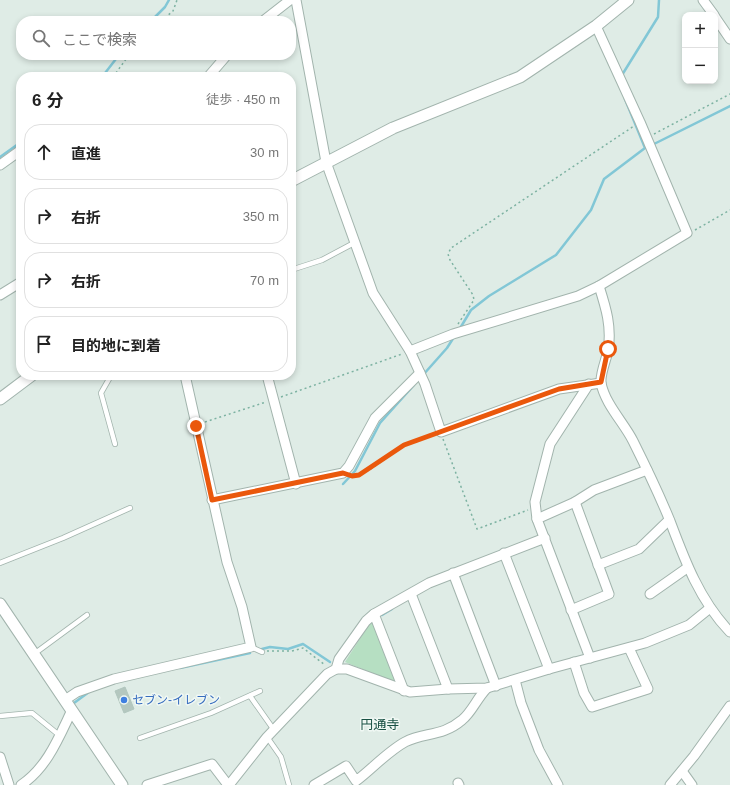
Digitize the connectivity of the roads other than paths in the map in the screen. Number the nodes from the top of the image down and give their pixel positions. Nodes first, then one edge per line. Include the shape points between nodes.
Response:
1 (290, 0) edge
2 (296, 0) edge
3 (628, 0) edge
4 (703, 0) edge
5 (711, 12) edge
6 (269, 16) edge
7 (718, 22) edge
8 (596, 26) junction
9 (730, 39) edge
10 (223, 60) edge
11 (212, 72) edge
12 (16, 154) edge
13 (326, 162) junction
14 (0, 165) edge
15 (296, 178) edge
16 (354, 243) junction
17 (296, 268) edge
18 (16, 285) edge
19 (599, 286) junction
20 (0, 295) edge
21 (410, 351) junction
22 (420, 373) junction
23 (25, 380) edge
24 (108, 380) edge
25 (185, 380) edge
26 (268, 380) edge
27 (601, 382) junction
28 (589, 384) junction
29 (0, 399) edge
30 (115, 444) dead end
31 (647, 470) junction
32 (296, 484) junction
33 (212, 500) junction
34 (575, 502) junction
35 (130, 508) dead end
36 (537, 519) junction
37 (669, 520) junction
38 (545, 538) junction
39 (504, 553) junction
40 (0, 563) edge
41 (598, 565) junction
42 (687, 568) junction
43 (453, 573) junction
44 (411, 594) junction
45 (650, 594) dead end
46 (0, 604) edge
47 (710, 608) junction
48 (571, 610) junction
49 (374, 614) junction
50 (87, 615) dead end
51 (730, 632) edge
52 (251, 647) junction
53 (629, 648) junction
54 (262, 652) road end
55 (34, 654) junction
56 (590, 658) junction
57 (574, 662) junction
58 (333, 669) junction
59 (549, 669) junction
60 (515, 680) junction
61 (491, 687) junction
62 (448, 689) junction
63 (260, 691) dead end
64 (404, 691) junction
65 (250, 696) junction
66 (65, 700) junction
67 (730, 706) edge
68 (72, 710) junction
69 (0, 716) edge
70 (270, 734) junction
71 (60, 735) junction
72 (140, 738) dead end
73 (0, 757) edge
74 (682, 771) junction
75 (9, 785) edge
76 (21, 785) edge
77 (122, 785) edge
78 (147, 785) edge
79 (228, 785) edge
80 (289, 785) edge
81 (314, 785) edge
82 (558, 785) edge
83 (670, 785) edge
84 (692, 785) edge

1 - 6 street
2 - 13 street
3 - 8 street
4 - 5 street
7 - 9 street
8 - 13 street via 520,77 405,122
8 - 19 street via 647,137 687,233
10 - 11 street
12 - 14 street
13 - 15 street
13 - 16 street
16 - 17 lane via 322,260
16 - 21 street via 373,293
18 - 20 street
19 - 21 street via 560,303 453,334
19 - 27 street via 609,316 610,334
21 - 22 street
22 - 28 street via 441,432 559,389
22 - 32 street via 375,418 343,473
23 - 29 street
24 - 30 lane via 101,393
25 - 33 street
26 - 32 street
27 - 28 street
27 - 31 street via 607,399 633,440
28 - 36 street via 550,444 535,507
31 - 34 street via 594,490
31 - 37 street
32 - 33 street
33 - 52 street
34 - 36 street
34 - 41 street
35 - 40 lane
36 - 38 street
37 - 41 street via 639,549
37 - 42 street
38 - 39 street
38 - 48 street
39 - 43 street
39 - 59 street
41 - 48 street via 609,594
42 - 45 street
42 - 47 street
43 - 44 street
43 - 61 street
44 - 49 street
44 - 62 street
46 - 55 street
47 - 51 street
47 - 53 street via 689,625
48 - 56 street
49 - 58 street via 366,621
49 - 64 street
50 - 55 lane
52 - 54 lane
52 - 66 street via 114,679 77,692
53 - 56 street
53 - 57 street via 648,689 592,707 584,693
55 - 66 street
56 - 57 street
57 - 59 street
58 - 64 street via 347,669
58 - 70 street
59 - 60 street
60 - 61 street
60 - 82 street via 539,750
61 - 62 street
61 - 81 street via 478,698 463,719 448,730 405,742 356,781 346,766
62 - 64 street
63 - 65 lane
65 - 70 lane
65 - 72 lane
66 - 68 street
67 - 74 street
68 - 71 street
68 - 77 street
69 - 71 lane via 32,713
70 - 79 street
70 - 80 lane via 281,757
71 - 76 street via 42,766
73 - 75 street
74 - 83 street
74 - 84 street
78 - 79 street via 212,764

